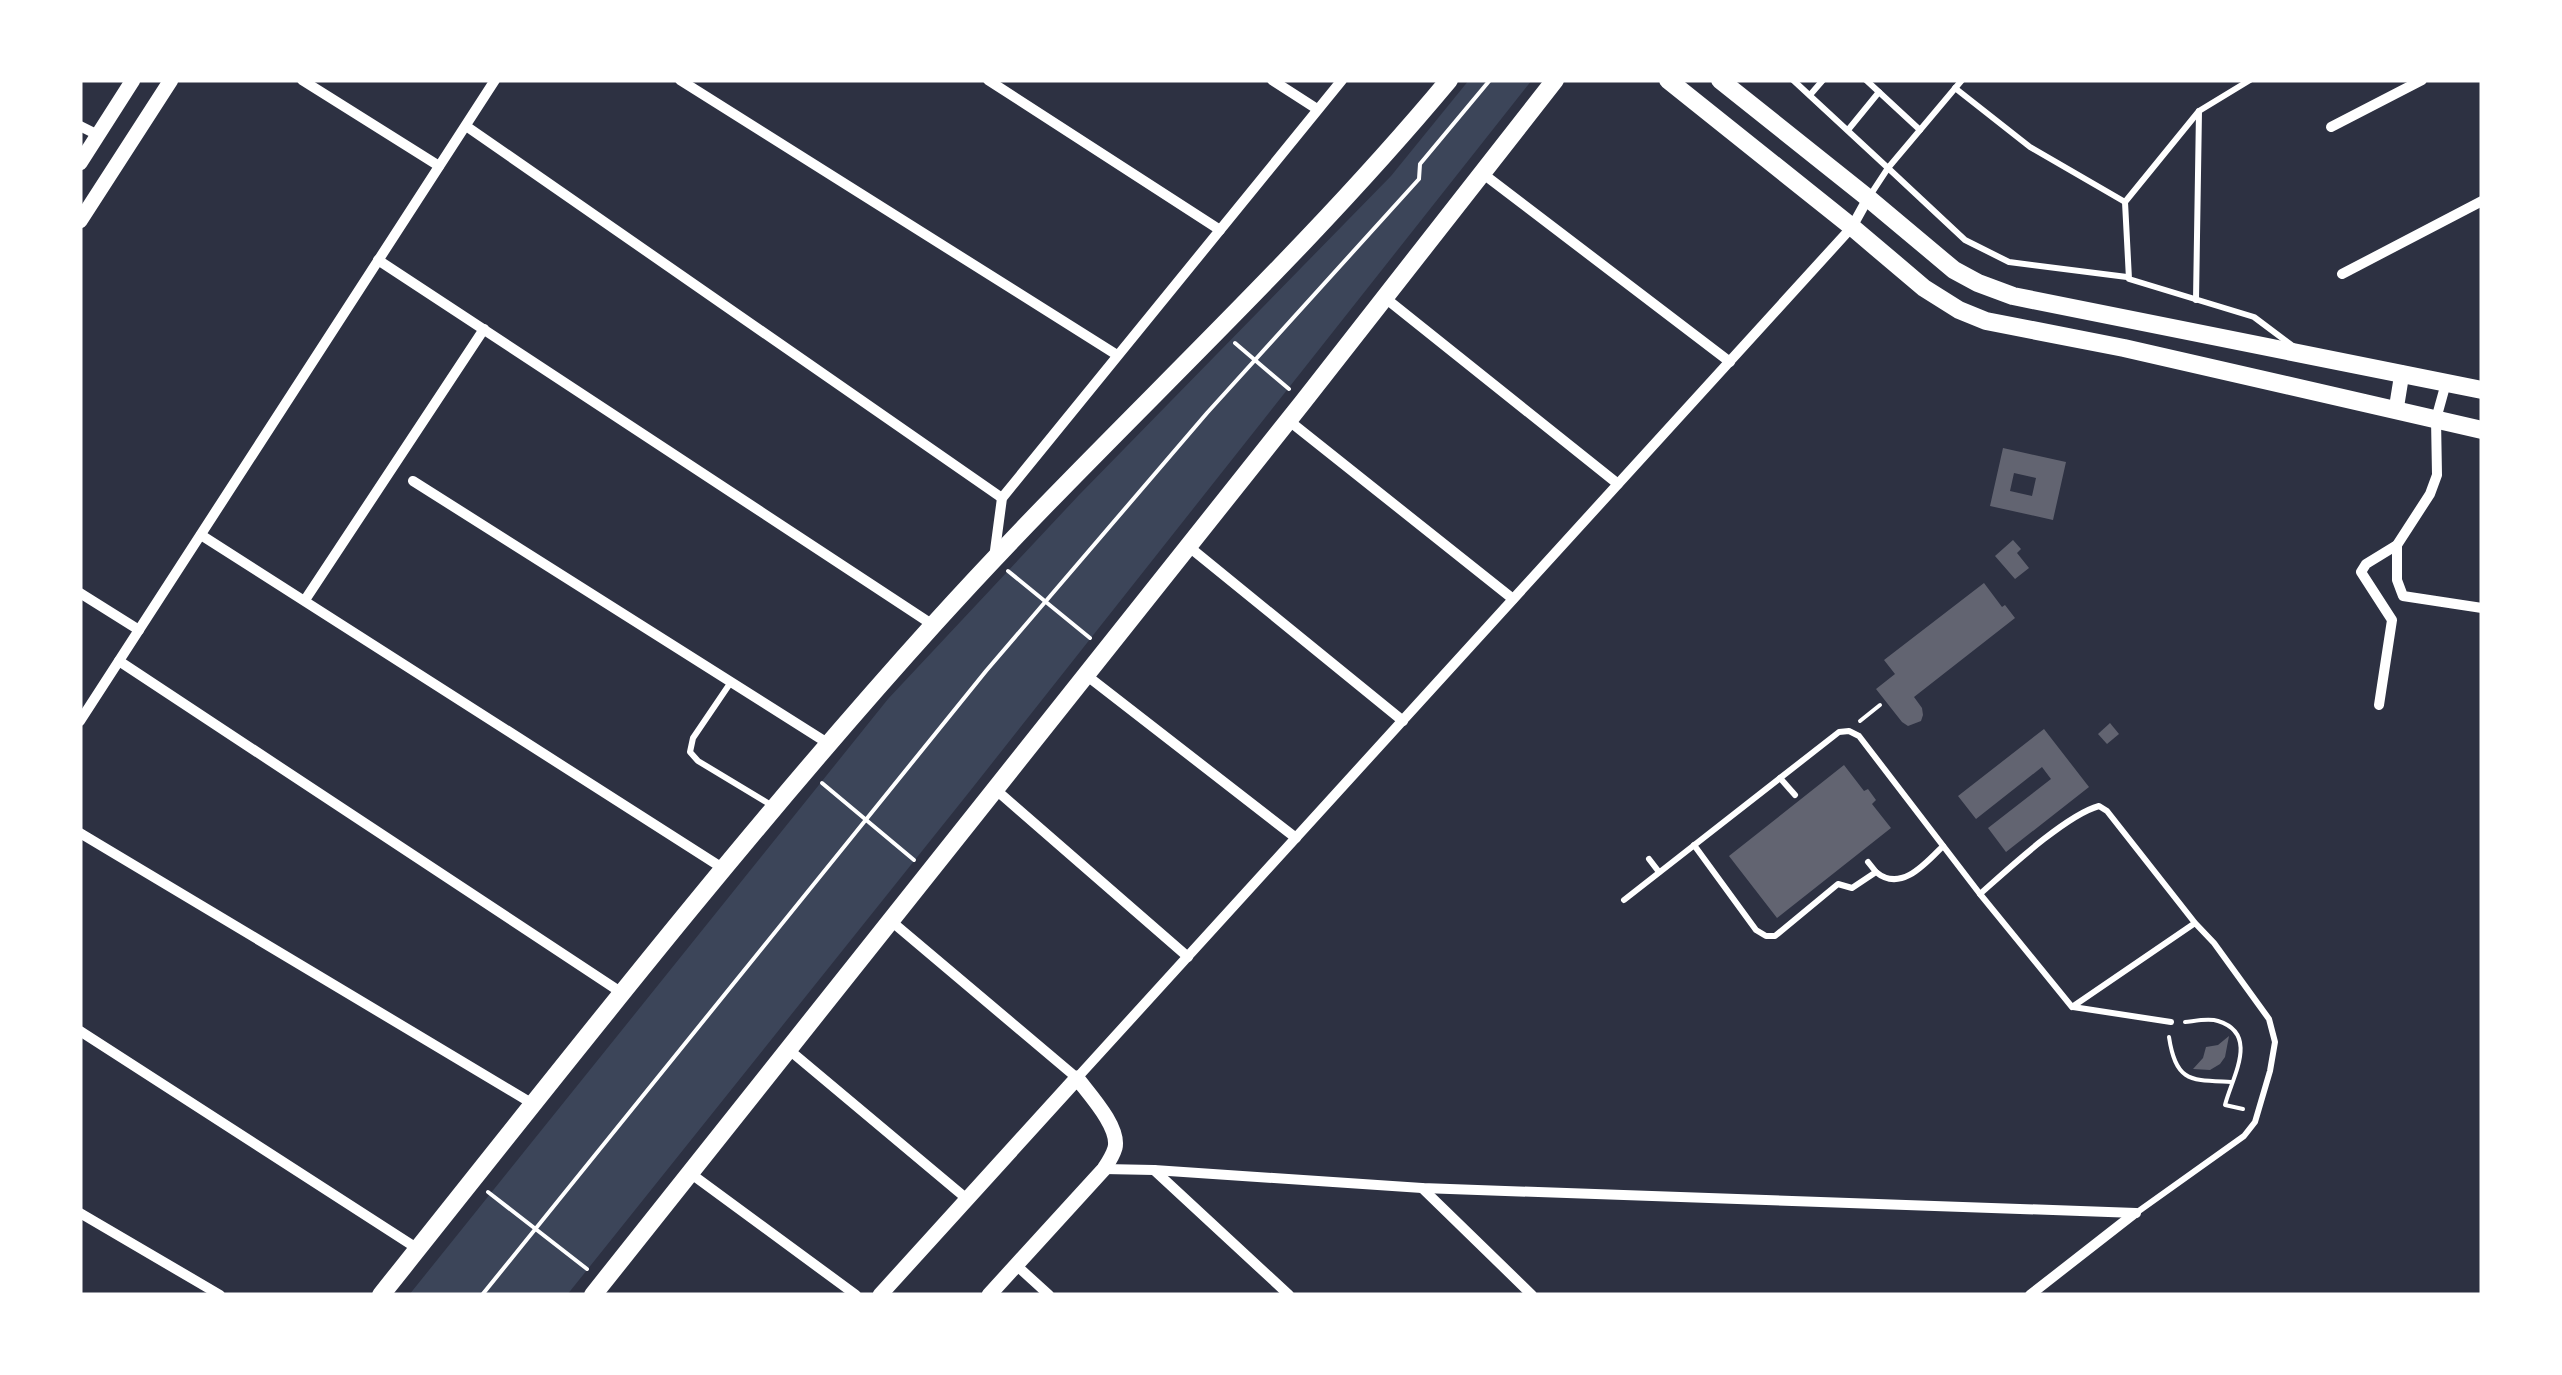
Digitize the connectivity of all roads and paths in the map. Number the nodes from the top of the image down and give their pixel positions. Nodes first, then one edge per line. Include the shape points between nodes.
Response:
1 (133, 80) edge
2 (171, 80) edge
3 (302, 80) edge
4 (495, 80) edge
5 (680, 80) edge
6 (988, 80) edge
7 (1272, 80) edge
8 (1342, 80) edge
9 (1449, 80) edge
10 (1490, 80) edge
11 (1555, 80) edge
12 (1668, 80) edge
13 (1720, 80) edge
14 (1793, 80) edge
15 (1822, 80) edge
16 (1866, 80) edge
17 (1962, 80) edge
18 (2250, 80) edge
19 (2422, 80) edge
20 (1955, 88) junction
21 (1879, 92) junction
22 (1810, 96) junction
23 (1317, 109) junction
24 (2199, 111) junction
25 (80, 126) edge
26 (466, 126) junction
27 (2331, 127) dead end
28 (1848, 130) junction
29 (1920, 130) junction
30 (98, 135) junction
31 (80, 162) edge
32 (439, 166) junction
33 (1888, 168) junction
34 (1482, 173) junction
35 (1868, 198) junction
36 (2482, 201) edge
37 (2125, 202) junction
38 (80, 221) edge
39 (1852, 227) junction
40 (1220, 230) junction
41 (378, 260) junction
42 (2342, 274) dead end
43 (2128, 277) junction
44 (1384, 298) junction
45 (2196, 300) junction
46 (484, 328) junction
47 (1220, 330) junction
48 (2301, 352) junction
49 (1117, 355) junction
50 (1255, 360) junction
51 (1730, 362) junction
52 (2402, 372) junction
53 (2446, 383) junction
54 (2482, 390) edge
55 (1303, 402) junction
56 (2396, 410) junction
57 (2436, 419) junction
58 (1288, 420) junction
59 (2482, 430) edge
60 (413, 481) dead end
61 (1618, 484) junction
62 (1002, 498) junction
63 (201, 535) junction
64 (2397, 545) junction
65 (1188, 546) junction
66 (994, 559) junction
67 (80, 593) edge
68 (2403, 596) junction
69 (1513, 599) junction
70 (305, 600) junction
71 (1046, 602) junction
72 (2482, 608) edge
73 (2392, 620) junction
74 (933, 625) junction
75 (139, 630) junction
76 (1105, 651) junction
77 (119, 661) junction
78 (1086, 675) junction
79 (730, 682) junction
80 (1880, 704) dead end
81 (2379, 705) dead end
82 (1403, 720) junction
83 (80, 721) edge
84 (1849, 731) junction
85 (829, 744) junction
86 (807, 770) junction
87 (1780, 778) junction
88 (995, 789) junction
89 (1794, 794) dead end
90 (775, 808) junction
91 (866, 820) junction
92 (80, 833) edge
93 (1296, 838) junction
94 (1694, 845) junction
95 (1943, 846) junction
96 (1649, 859) dead end
97 (1868, 862) dead end
98 (724, 869) junction
99 (1659, 872) junction
100 (1876, 872) junction
101 (929, 873) junction
102 (1980, 894) junction
103 (1624, 900) dead end
104 (891, 921) junction
105 (2195, 923) junction
106 (1188, 957) junction
107 (622, 993) junction
108 (2072, 1007) junction
109 (2170, 1022) junction
110 (80, 1031) edge
111 (788, 1050) junction
112 (1078, 1078) junction
113 (2231, 1082) junction
114 (533, 1104) junction
115 (2258, 1112) junction
116 (1104, 1169) junction
117 (1154, 1170) junction
118 (690, 1173) junction
119 (472, 1180) junction
120 (1422, 1188) junction
121 (967, 1199) junction
122 (80, 1213) edge
123 (2136, 1213) junction
124 (535, 1228) junction
125 (418, 1249) junction
126 (1016, 1265) junction
127 (598, 1288) edge
128 (220, 1295) edge
129 (381, 1295) edge
130 (482, 1295) edge
131 (856, 1295) edge
132 (880, 1295) edge
133 (989, 1295) edge
134 (1049, 1295) edge
135 (1289, 1295) edge
136 (1532, 1295) edge
137 (2030, 1295) edge

1 - 30 street
2 - 38 street
3 - 32 street
4 - 26 street
5 - 49 street
6 - 40 street
7 - 23 street
8 - 23 street
9 - 47 main road
10 - 50 path via 1420,164 1419,179
11 - 34 main road
12 - 39 main road
13 - 35 main road
14 - 22 lane
15 - 22 lane
16 - 21 lane
17 - 20 lane
18 - 24 lane
19 - 27 street
20 - 29 lane
20 - 37 lane via 2030,147
21 - 28 lane
21 - 29 lane
22 - 28 lane
23 - 40 street
24 - 37 lane
24 - 45 lane
25 - 30 street
26 - 32 street
26 - 62 street
28 - 33 lane
29 - 33 lane
30 - 31 street
32 - 41 street
33 - 35 lane
33 - 43 lane via 1965,240 2009,262
34 - 44 main road
34 - 51 street
35 - 39 street
35 - 48 main road via 1954,270 2014,296
36 - 42 street
37 - 43 lane
39 - 51 street
39 - 56 main road via 1924,288 1986,321
40 - 49 street
41 - 46 street
41 - 63 street
43 - 45 lane
44 - 55 main road
44 - 61 street
45 - 48 lane via 2254,317
46 - 70 street
46 - 74 street
47 - 50 path
47 - 66 main road
48 - 52 main road
49 - 62 street
50 - 55 path
50 - 71 path
51 - 61 street
52 - 53 main road
52 - 56 street
53 - 54 main road
53 - 57 street
55 - 58 main road
56 - 57 main road
57 - 59 main road
57 - 64 street via 2437,474
58 - 65 main road
58 - 69 street
60 - 79 street
61 - 69 street
62 - 66 street
63 - 70 street
63 - 75 street
64 - 68 street
64 - 73 street via 2361,572
65 - 76 main road
65 - 82 street
66 - 71 path
66 - 74 main road
67 - 75 street
68 - 72 street
68 - 73 street
69 - 82 street
70 - 98 street
71 - 76 path
71 - 91 path
73 - 81 street
74 - 85 main road
75 - 77 street
76 - 78 main road
77 - 83 street
77 - 107 street
78 - 88 main road
78 - 93 street
79 - 85 street
79 - 90 lane via 690,752
80 - 84 path
82 - 93 street
84 - 87 lane
84 - 95 lane
85 - 86 main road
86 - 90 main road
86 - 91 path
87 - 89 lane
87 - 94 lane
88 - 101 main road
88 - 106 street
90 - 98 main road
91 - 101 path
91 - 124 path
92 - 114 street
93 - 106 street
94 - 99 lane
94 - 100 lane via 1766,936 1838,884 1852,888
95 - 100 lane via 1914,875 1883,878
95 - 102 lane
96 - 99 lane
97 - 100 lane
98 - 107 main road
99 - 103 lane
101 - 104 main road
102 - 105 lane via 2099,806
102 - 108 lane
104 - 111 main road
104 - 112 street
105 - 108 lane
105 - 115 lane via 2270,1020 2275,1042
106 - 112 street
107 - 114 main road
108 - 109 lane
109 - 113 path via 2180,1070 2195,1080
109 - 113 path via 2217,1020 2237,1033 2242,1047
110 - 125 street
111 - 118 main road
111 - 121 street
112 - 116 street via 1116,1139
112 - 121 street
113 - 115 path via 2225,1106
114 - 119 main road
115 - 123 lane via 2244,1136
116 - 117 street
116 - 126 street
117 - 120 street
117 - 135 street
118 - 127 main road
118 - 131 street
119 - 124 path
119 - 125 main road
120 - 123 street
120 - 136 street
121 - 132 street
122 - 128 street
123 - 137 street
124 - 127 path
124 - 130 path
125 - 129 main road
126 - 133 street
126 - 134 street

